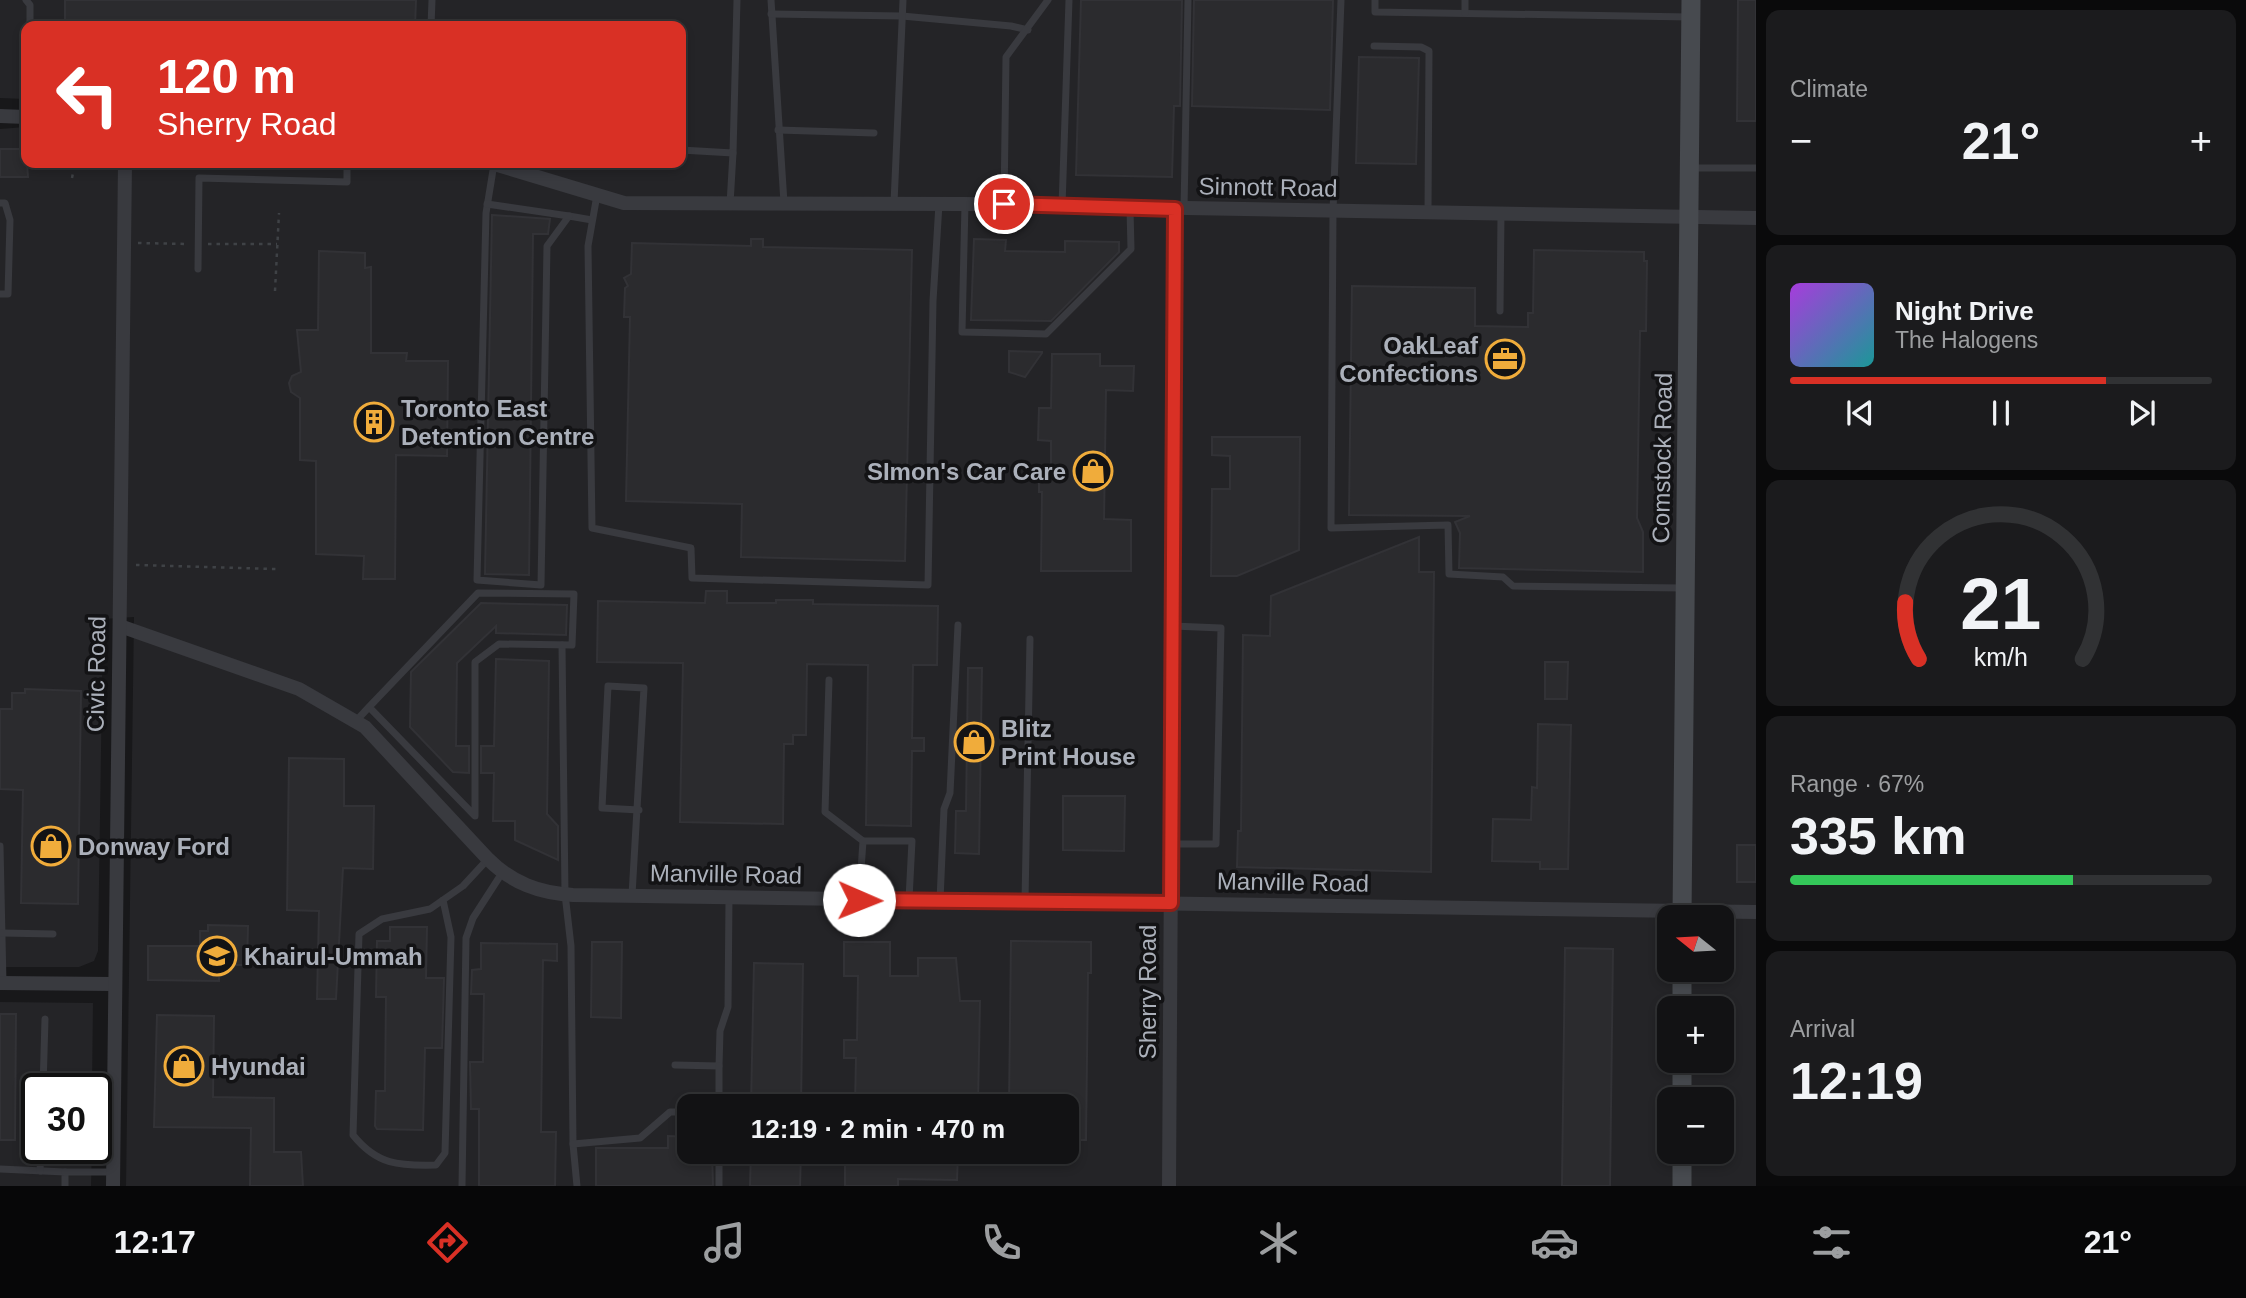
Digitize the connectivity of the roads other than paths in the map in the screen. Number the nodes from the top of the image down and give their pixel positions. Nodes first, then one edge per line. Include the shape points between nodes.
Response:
1 (26, 0) edge
2 (432, 0) edge
3 (737, 0) edge
4 (771, 0) edge
5 (903, 0) edge
6 (1048, 0) edge
7 (1069, 0) edge
8 (1188, 0) edge
9 (1341, 0) edge
10 (1375, 0) edge
11 (1465, 0) edge
12 (1691, 9) edge
13 (1465, 13) junction
14 (771, 14) junction
15 (902, 16) junction
16 (30, 21) edge
17 (431, 21) edge
18 (1028, 30) junction
19 (1374, 46) dead end
20 (0, 116) edge
21 (21, 117) edge
22 (778, 130) junction
23 (874, 133) dead end
24 (686, 150) edge
25 (733, 153) junction
26 (125, 168) edge
27 (347, 168) edge
28 (492, 168) edge
29 (509, 168) edge
30 (1689, 168) junction
31 (1756, 168) edge
32 (597, 195) junction
33 (0, 203) edge
34 (487, 204) junction
35 (730, 204) junction
36 (784, 204) junction
37 (894, 204) junction
38 (939, 204) junction
39 (965, 204) junction
40 (1004, 204) junction
41 (1062, 206) junction
42 (1130, 209) junction
43 (1179, 209) junction
44 (1333, 211) junction
45 (1428, 212) junction
46 (1501, 213) junction
47 (569, 216) junction
48 (1689, 217) junction
49 (1756, 218) edge
50 (592, 220) junction
51 (198, 268) dead end
52 (0, 293) edge
53 (1500, 311) dead end
54 (1685, 587) junction
55 (958, 625) dead end
56 (120, 626) junction
57 (1172, 626) junction
58 (1030, 639) dead end
59 (562, 645) junction
60 (829, 680) dead end
61 (369, 707) junction
62 (355, 722) junction
63 (639, 810) junction
64 (863, 841) junction
65 (1171, 844) junction
66 (0, 846) edge
67 (488, 859) junction
68 (502, 873) junction
69 (565, 894) junction
70 (632, 895) junction
71 (729, 897) junction
72 (443, 900) junction
73 (859, 900) junction
74 (909, 900) junction
75 (940, 901) junction
76 (1025, 902) junction
77 (1171, 903) junction
78 (1682, 905) edge
79 (1756, 912) edge
80 (1657, 913) edge
81 (1734, 913) edge
82 (2, 933) junction
83 (53, 934) dead end
84 (1, 984) edge
85 (113, 984) junction
86 (46, 1019) dead end
87 (675, 1065) dead end
88 (719, 1066) junction
89 (44, 1073) edge
90 (719, 1094) edge
91 (677, 1112) edge
92 (573, 1144) junction
93 (40, 1164) edge
94 (719, 1164) edge
95 (1682, 1164) edge
96 (0, 1169) edge
97 (40, 1171) junction
98 (65, 1172) junction
99 (113, 1179) edge
100 (65, 1186) edge
101 (462, 1186) edge
102 (577, 1186) edge
103 (719, 1186) edge
104 (1169, 1186) edge
105 (1682, 1186) edge

1 - 16 lane
2 - 17 lane
3 - 25 lane
4 - 14 lane
5 - 15 lane
6 - 18 lane
7 - 41 lane
8 - 43 lane
9 - 44 lane
10 - 13 lane via 1375,12
11 - 13 lane
12 - 13 lane
12 - 30 street, Comstock Road
14 - 15 lane
14 - 22 lane
15 - 18 lane
15 - 37 lane
18 - 40 lane via 1006,57
19 - 45 lane via 1429,51
20 - 21 street
22 - 23 lane
22 - 36 lane
24 - 25 lane
25 - 35 lane
26 - 56 street, Civic Road
27 - 51 lane via 347,182 199,178
28 - 34 lane
29 - 32 street, Sinnott Road
30 - 31 lane
30 - 48 street, Comstock Road
32 - 35 street, Sinnott Road via 624,204
32 - 50 lane
33 - 52 lane via 5,203 10,220 8,294
34 - 47 lane
34 - 47 lane via 477,580 541,585 547,246
35 - 36 street, Sinnott Road
36 - 37 street, Sinnott Road
37 - 38 street, Sinnott Road
38 - 39 street, Sinnott Road
38 - 50 lane via 928,584 692,578 691,548 592,528 587,246
39 - 40 street, Sinnott Road
39 - 42 lane via 962,332 1046,334 1131,249
40 - 41 street, Sinnott Road
41 - 42 street, Sinnott Road
42 - 43 street, Sinnott Road
43 - 44 street, Sinnott Road
43 - 57 street, Sherry Road
44 - 45 street, Sinnott Road
44 - 54 lane via 1331,528 1448,525 1449,574 1503,577 1513,586
45 - 46 street, Sinnott Road
46 - 48 street, Sinnott Road
46 - 53 lane
47 - 50 lane
48 - 49 street, Sinnott Road
48 - 54 street, Comstock Road
54 - 78 street, Comstock Road
55 - 75 lane
56 - 62 street, Manville Road via 299,689
56 - 85 street, Civic Road
57 - 65 street, Sherry Road
57 - 65 lane via 1221,628 1216,844
58 - 76 lane
59 - 61 lane via 572,645 574,594 478,593
59 - 61 lane via 499,644 475,662 475,816
59 - 69 lane
60 - 64 lane via 825,811
61 - 62 lane
62 - 67 street, Manville Road via 365,727
63 - 63 lane via 643,688 608,687 602,808
63 - 70 lane
64 - 73 lane
64 - 74 lane via 912,841
65 - 77 street, Sherry Road
66 - 82 lane
67 - 68 street, Manville Road
67 - 72 lane
68 - 69 street, Manville Road via 530,888
68 - 101 lane via 472,918 466,938
69 - 70 street, Manville Road
69 - 92 lane
70 - 71 street, Manville Road
71 - 73 street, Manville Road
71 - 88 lane via 728,1007 720,1031
72 - 72 lane via 430,909 382,919 359,934 353,1135 367,1153 400,1166 436,1165 445,1153 450,937
73 - 74 street, Manville Road
74 - 75 street, Manville Road
75 - 76 street, Manville Road
76 - 77 street, Manville Road
77 - 80 street, Manville Road
77 - 104 street, Sherry Road
79 - 81 street, Manville Road
82 - 83 lane
82 - 84 lane
84 - 85 street
85 - 99 street, Civic Road
86 - 89 lane
87 - 88 lane
88 - 90 lane
91 - 92 lane via 670,1112 640,1138
92 - 102 lane
93 - 97 lane
94 - 103 lane
95 - 105 street
96 - 97 lane
97 - 98 lane
98 - 99 lane
98 - 100 lane

